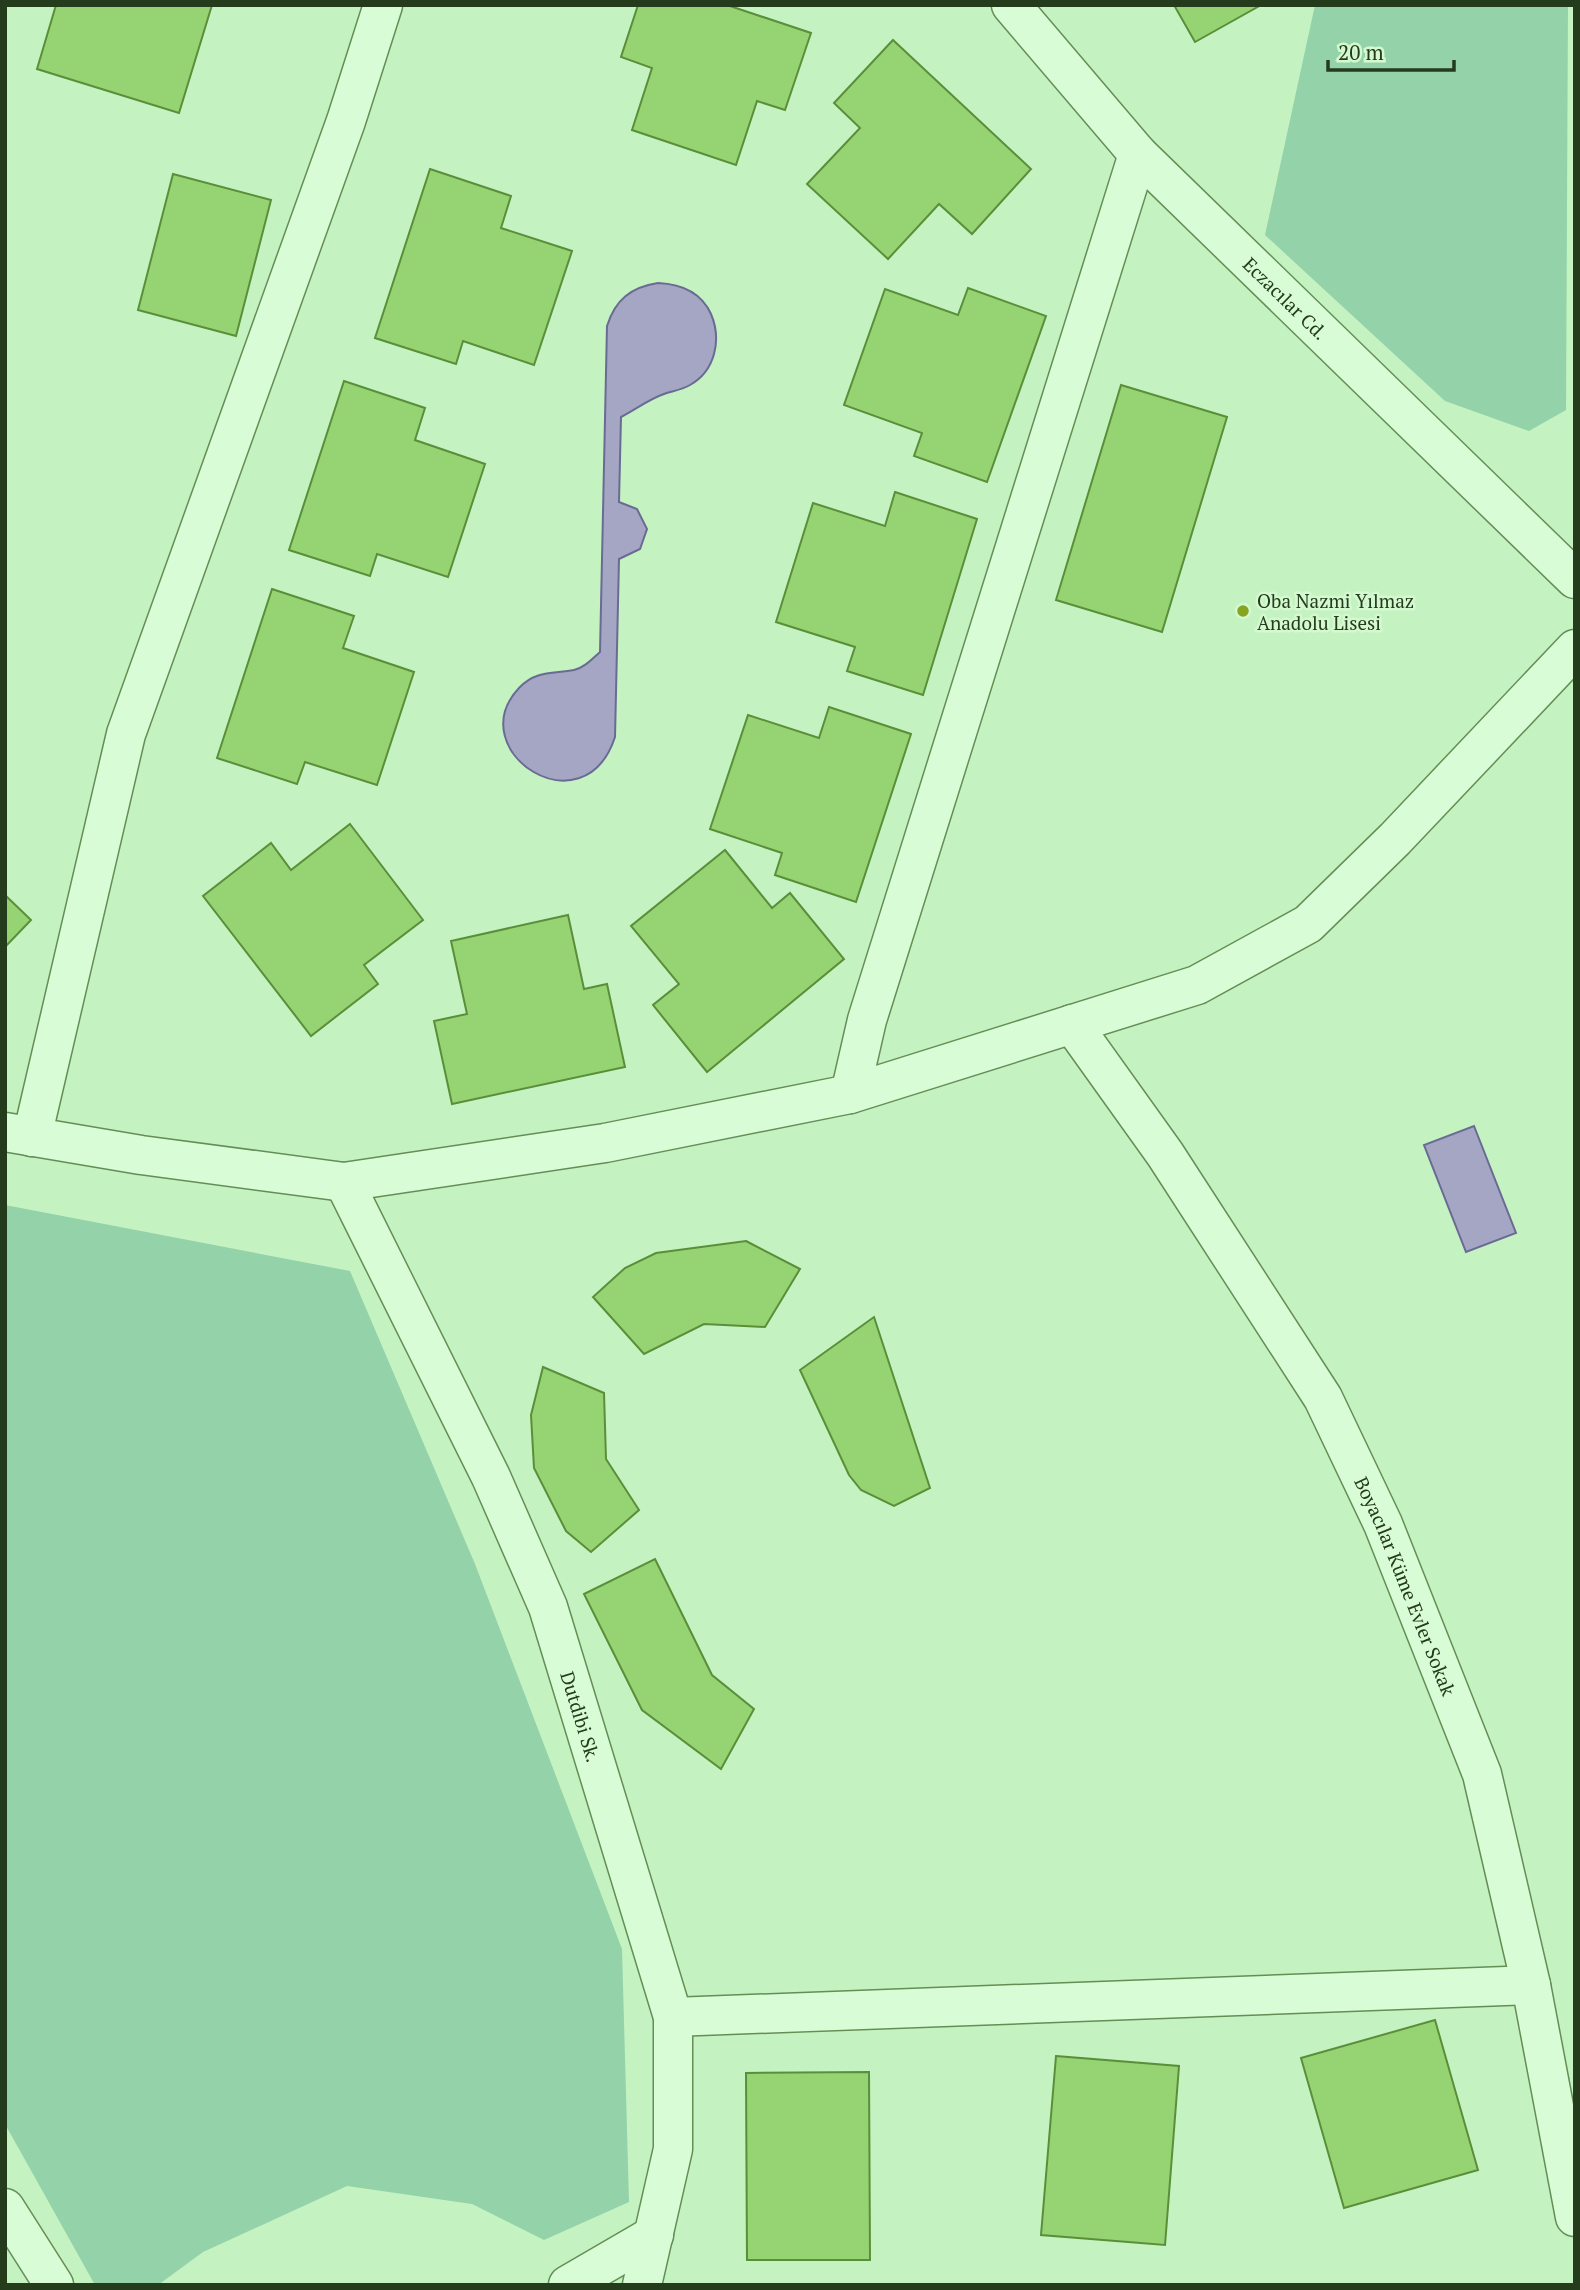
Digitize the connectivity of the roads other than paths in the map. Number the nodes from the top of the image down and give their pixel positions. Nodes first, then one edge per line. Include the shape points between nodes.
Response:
1 (383, 5) edge
2 (1011, 5) edge
3 (1138, 154) junction
4 (1575, 579) edge
5 (1575, 649) edge
6 (1072, 1024) junction
7 (850, 1094) junction
8 (19, 1134) edge
9 (344, 1182) junction
10 (1531, 1985) junction
11 (673, 2017) junction
12 (5, 2208) edge
13 (1575, 2217) edge
14 (654, 2235) junction
15 (54, 2285) edge
16 (568, 2285) edge
17 (642, 2285) edge

1 - 8 street via 346,121 126,734
2 - 3 street, Eczacılar Cd.
3 - 4 street, Eczacılar Cd.
3 - 7 street via 867,1020
5 - 6 street via 1308,924 1197,985
6 - 7 street
6 - 10 street, Boyacılar Küme Evler Sokak via 1165,1154 1323,1398 1383,1524 1482,1774
7 - 9 street via 605,1143
8 - 9 street
9 - 11 street, Dutdibi Sk. via 486,1466 548,1607
10 - 11 street
10 - 13 street, Boyacılar Küme Evler Sokak
11 - 14 street, Dutdibi Sk. via 673,2149
12 - 15 street
14 - 16 street
14 - 17 street, Dutdibi Sk.

